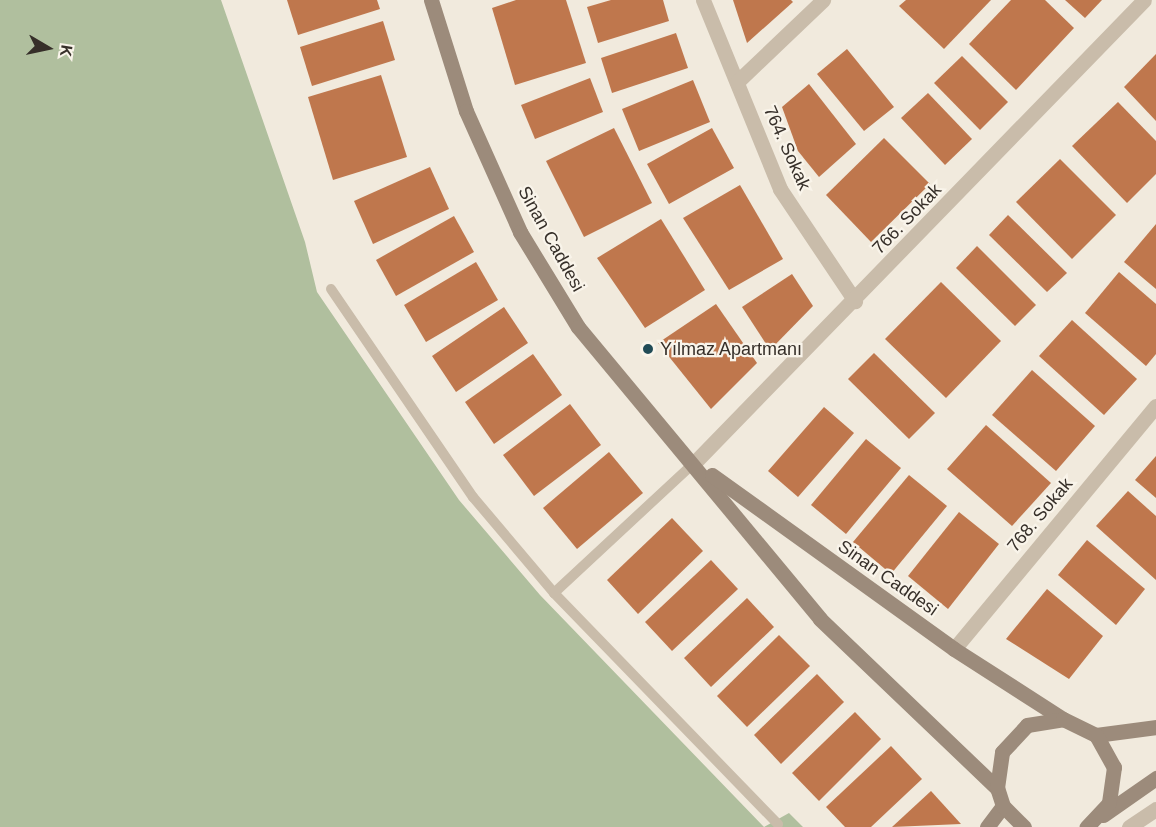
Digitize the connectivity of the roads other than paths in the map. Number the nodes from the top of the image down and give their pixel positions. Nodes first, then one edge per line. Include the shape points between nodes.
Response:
1 (431, 0) edge
2 (704, 0) edge
3 (823, 0) edge
4 (1144, 0) edge
5 (737, 82) junction
6 (331, 290) dead end
7 (855, 301) junction
8 (1156, 406) edge
9 (695, 462) junction
10 (554, 593) junction
11 (954, 649) junction
12 (1063, 719) junction
13 (1156, 728) edge
14 (1096, 735) junction
15 (1156, 778) edge
16 (997, 788) junction
17 (1003, 806) junction
18 (1156, 809) edge
19 (1093, 823) edge
20 (778, 824) dead end
21 (987, 827) edge
22 (1024, 827) edge
23 (1130, 827) edge

1 - 9 main road, Sinan Caddesi via 466,111 520,232 578,327
2 - 5 street, 764. Sokak
3 - 5 street
4 - 7 street, 766. Sokak
5 - 7 street, 764. Sokak via 780,189
6 - 10 lane via 473,497
7 - 9 street, 766. Sokak
8 - 11 street, 768. Sokak
9 - 10 lane
9 - 11 main road, Sinan Caddesi
9 - 16 main road, Sinan Caddesi via 820,619
10 - 20 lane
11 - 12 main road, Sinan Caddesi
12 - 14 main road, Sinan Caddesi
12 - 16 main road via 1036,722 1012,736 997,770
13 - 14 main road
14 - 19 main road via 1114,767 1114,786
15 - 19 main road
16 - 17 main road
17 - 21 main road
17 - 22 main road
18 - 23 street

